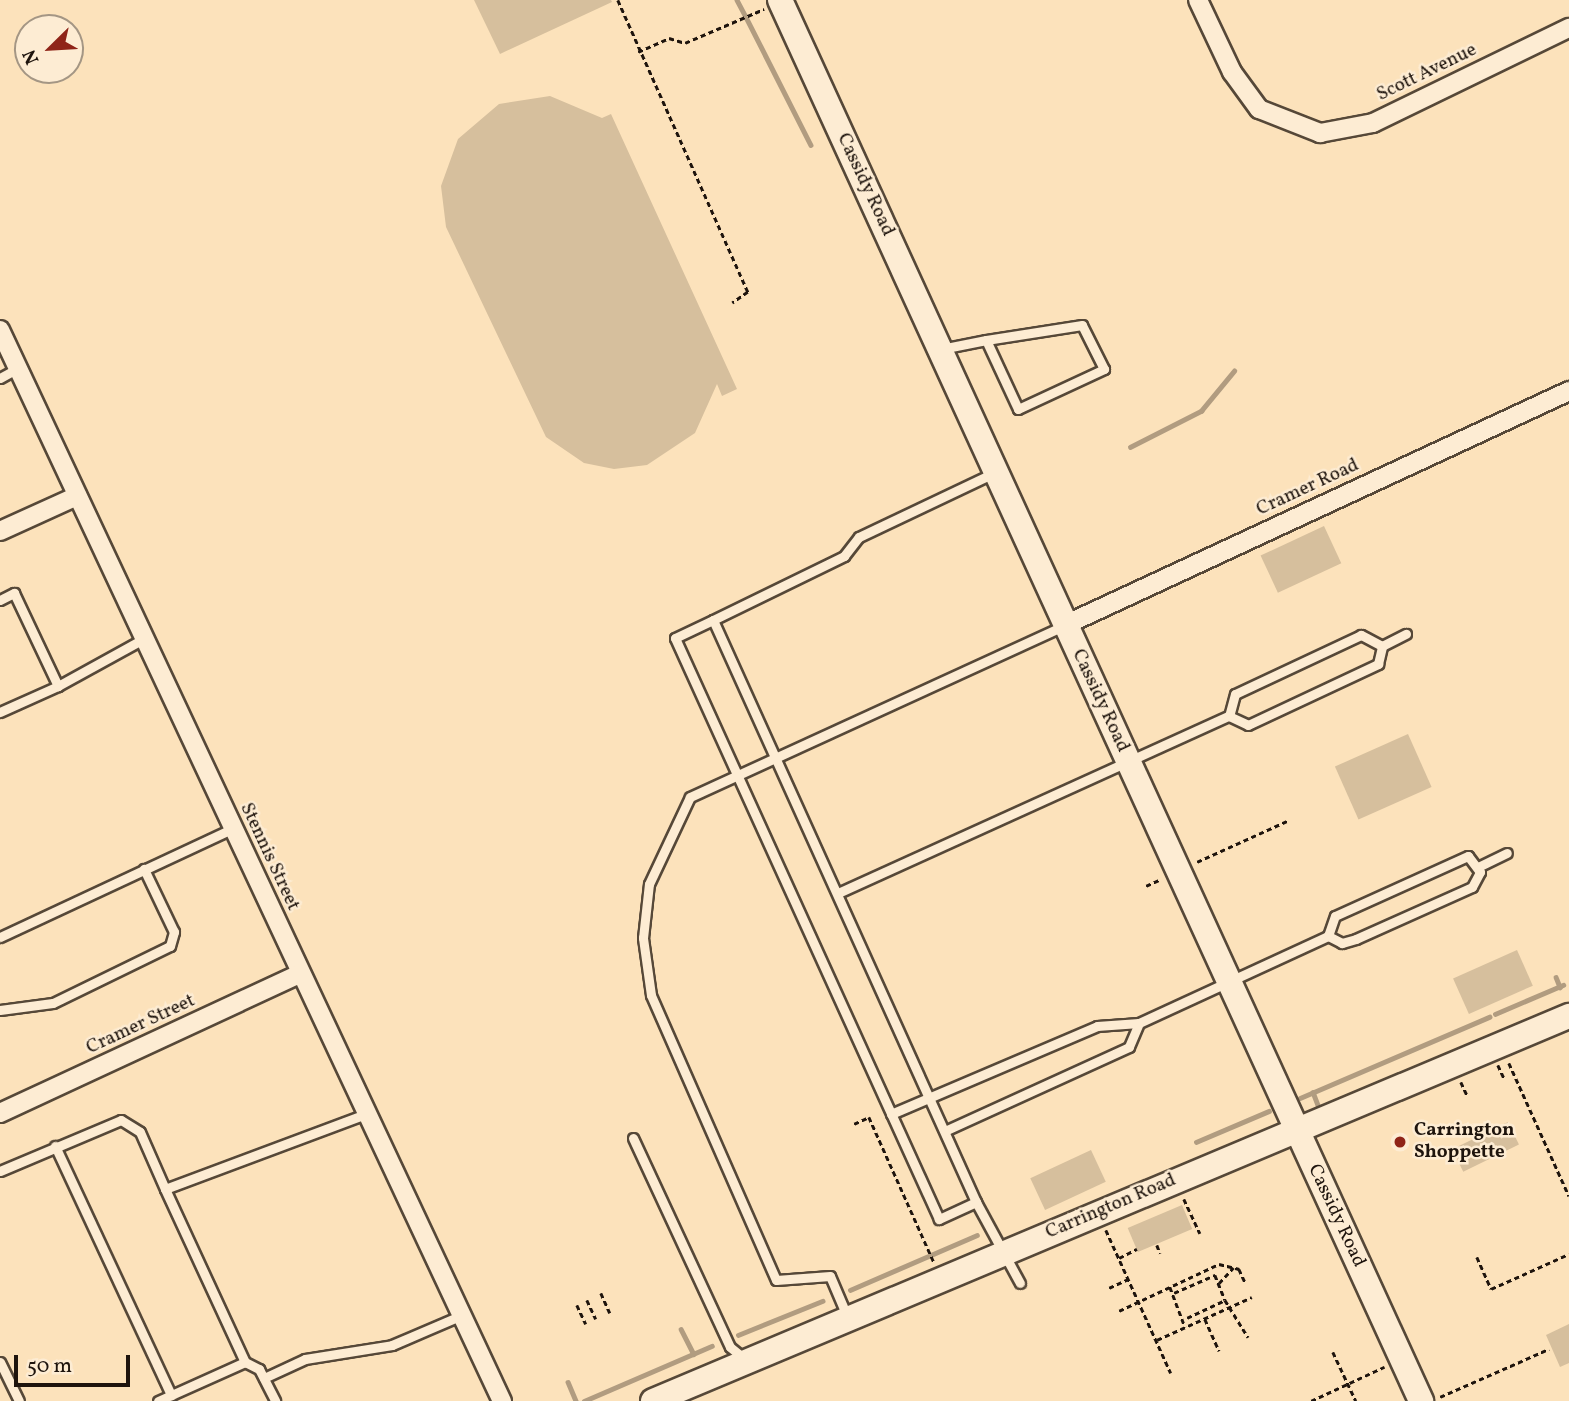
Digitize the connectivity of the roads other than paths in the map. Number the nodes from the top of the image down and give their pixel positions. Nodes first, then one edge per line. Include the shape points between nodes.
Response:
1 (1198, 0) edge
2 (780, 1) edge
3 (1569, 28) edge
4 (0, 330) edge
5 (986, 340) junction
6 (940, 349) junction
7 (18, 368) junction
8 (0, 377) edge
9 (1569, 390) edge
10 (995, 472) junction
11 (77, 496) junction
12 (0, 531) edge
13 (0, 600) edge
14 (713, 620) junction
15 (1065, 625) junction
16 (1405, 634) dead end
17 (143, 639) junction
18 (1382, 646) junction
19 (58, 686) junction
20 (0, 712) edge
21 (1229, 716) junction
22 (776, 756) junction
23 (1128, 761) junction
24 (737, 774) junction
25 (232, 829) junction
26 (1507, 853) dead end
27 (1478, 867) junction
28 (144, 869) junction
29 (838, 893) junction
30 (1328, 936) junction
31 (0, 937) edge
32 (300, 974) junction
33 (1229, 981) junction
34 (0, 1010) edge
35 (1569, 1016) edge
36 (1139, 1023) junction
37 (929, 1097) junction
38 (0, 1113) edge
39 (366, 1114) junction
40 (891, 1114) junction
41 (1296, 1129) junction
42 (945, 1131) junction
43 (633, 1138) dead end
44 (55, 1146) junction
45 (0, 1171) edge
46 (165, 1189) junction
47 (976, 1202) junction
48 (1003, 1252) junction
49 (1020, 1283) dead end
50 (462, 1315) junction
51 (847, 1316) junction
52 (748, 1361) junction
53 (0, 1362) edge
54 (244, 1362) junction
55 (264, 1378) junction
56 (171, 1395) junction
57 (19, 1401) edge
58 (158, 1401) edge
59 (275, 1401) edge
60 (502, 1401) edge
61 (653, 1401) edge
62 (1421, 1401) edge

1 - 3 street, Scott Avenue via 1243,90 1259,108 1299,128 1351,132
2 - 6 street, Cassidy Road
4 - 7 street, Stennis Street
5 - 5 lane via 1018,409 1104,369 1082,325
5 - 6 lane
6 - 10 street, Cassidy Road
7 - 8 lane
7 - 11 street, Stennis Street
9 - 15 street, Cramer Road
10 - 14 lane via 859,537 844,555
10 - 15 street, Cassidy Road
11 - 12 street
11 - 17 street, Stennis Street
13 - 19 lane via 14,593
14 - 22 lane
14 - 24 lane via 675,638
15 - 22 lane
15 - 23 street, Cassidy Road
16 - 18 lane
17 - 19 lane
17 - 25 street, Stennis Street
18 - 21 lane via 1378,664 1248,725
18 - 21 lane via 1368,635 1348,641 1235,694
19 - 20 lane
21 - 23 lane
22 - 24 lane
22 - 29 lane
23 - 29 lane
23 - 33 street, Cassidy Road
24 - 40 lane
24 - 51 lane via 690,797 649,884 643,939 651,995 776,1280 830,1276
25 - 28 lane
25 - 32 street, Stennis Street
26 - 27 lane
27 - 30 lane via 1480,881 1472,887 1356,939 1342,943
27 - 30 lane via 1468,856 1455,859 1335,916
28 - 31 lane
28 - 34 lane via 174,932 170,946 53,1003
29 - 37 lane
30 - 33 lane
32 - 38 street, Cramer Street
32 - 39 street, Stennis Street
33 - 36 lane
33 - 41 street, Cassidy Road
35 - 41 street, Carrington Road
36 - 37 lane via 1097,1026
36 - 42 lane via 1129,1048
37 - 40 lane
37 - 42 lane
39 - 46 lane
39 - 50 street, Stennis Street
40 - 47 lane via 939,1219
41 - 48 street, Carrington Road
41 - 62 street, Cassidy Road
42 - 47 lane
43 - 52 lane via 730,1347
44 - 45 lane
44 - 46 lane via 108,1122 132,1124
44 - 56 lane
46 - 54 lane
47 - 48 lane
48 - 49 lane
48 - 51 street, Carrington Road
50 - 55 lane via 392,1345 305,1359
50 - 60 street, Stennis Street
51 - 52 street, Carrington Road
52 - 61 street, Carrington Road
53 - 57 lane
54 - 55 lane
54 - 56 lane
55 - 59 lane
56 - 58 lane

